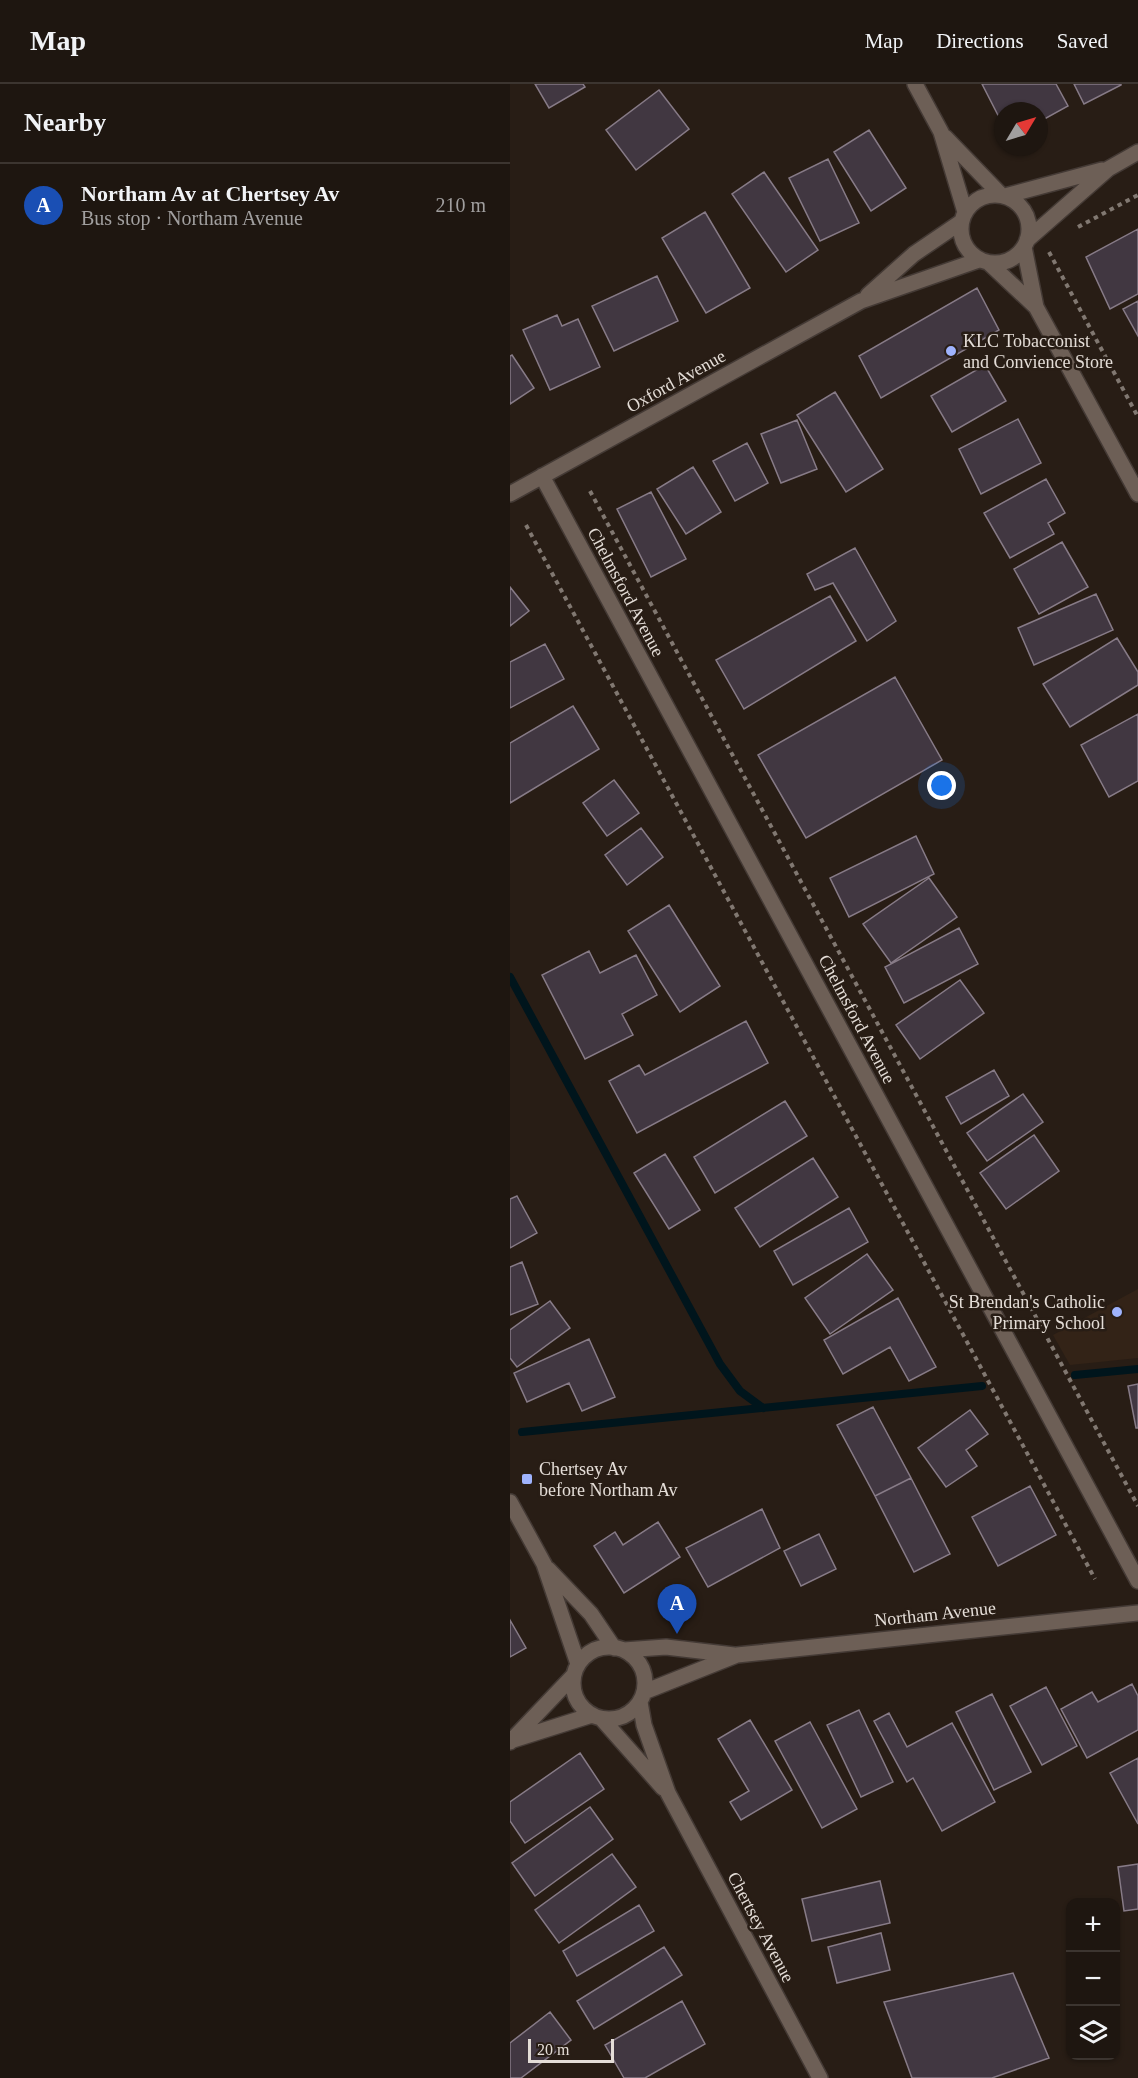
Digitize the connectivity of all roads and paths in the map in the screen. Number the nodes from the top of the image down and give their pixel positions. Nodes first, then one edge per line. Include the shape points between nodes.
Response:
1 (915, 84) edge
2 (941, 132) junction
3 (1138, 152) edge
4 (1108, 169) junction
5 (1138, 195) edge
6 (1003, 196) junction
7 (963, 217) junction
8 (1071, 231) dead end
9 (1026, 244) junction
10 (1051, 246) dead end
11 (984, 262) junction
12 (861, 302) junction
13 (1036, 307) junction
14 (1138, 417) edge
15 (542, 476) junction
16 (590, 491) dead end
17 (510, 494) edge
18 (1138, 494) edge
19 (526, 525) dead end
20 (510, 1502) edge
21 (1138, 1506) edge
22 (544, 1564) junction
23 (1095, 1579) dead end
24 (1138, 1581) edge
25 (1138, 1613) edge
26 (619, 1649) junction
27 (736, 1655) junction
28 (576, 1670) junction
29 (642, 1697) junction
30 (597, 1717) junction
31 (510, 1742) edge
32 (668, 1793) junction
33 (820, 2078) edge

1 - 2 street
2 - 6 street
2 - 7 street
3 - 4 street
4 - 6 street
4 - 9 street
5 - 8 path
6 - 7 street via 980,198
6 - 9 street via 1014,201 1027,218
7 - 11 street via 963,244
7 - 12 street, Oxford Avenue
9 - 11 street via 1009,261
9 - 13 street
10 - 14 path via 1049,252
11 - 12 street, Oxford Avenue
11 - 13 street
12 - 15 street, Oxford Avenue
13 - 18 street
15 - 17 street, Oxford Avenue
15 - 24 street, Chelmsford Avenue
16 - 21 path
19 - 23 path
20 - 22 street
22 - 26 street
22 - 28 street
25 - 27 street, Northam Avenue
26 - 27 street, Northam Avenue via 666,1647
26 - 28 street via 597,1649 586,1655
26 - 29 street via 637,1660 643,1670
27 - 29 street, Northam Avenue
28 - 30 street via 576,1700
28 - 31 street
29 - 30 street via 623,1717
29 - 32 street, Chertsey Avenue via 644,1725
30 - 31 street
30 - 32 street, Chertsey Avenue
32 - 33 street, Chertsey Avenue

